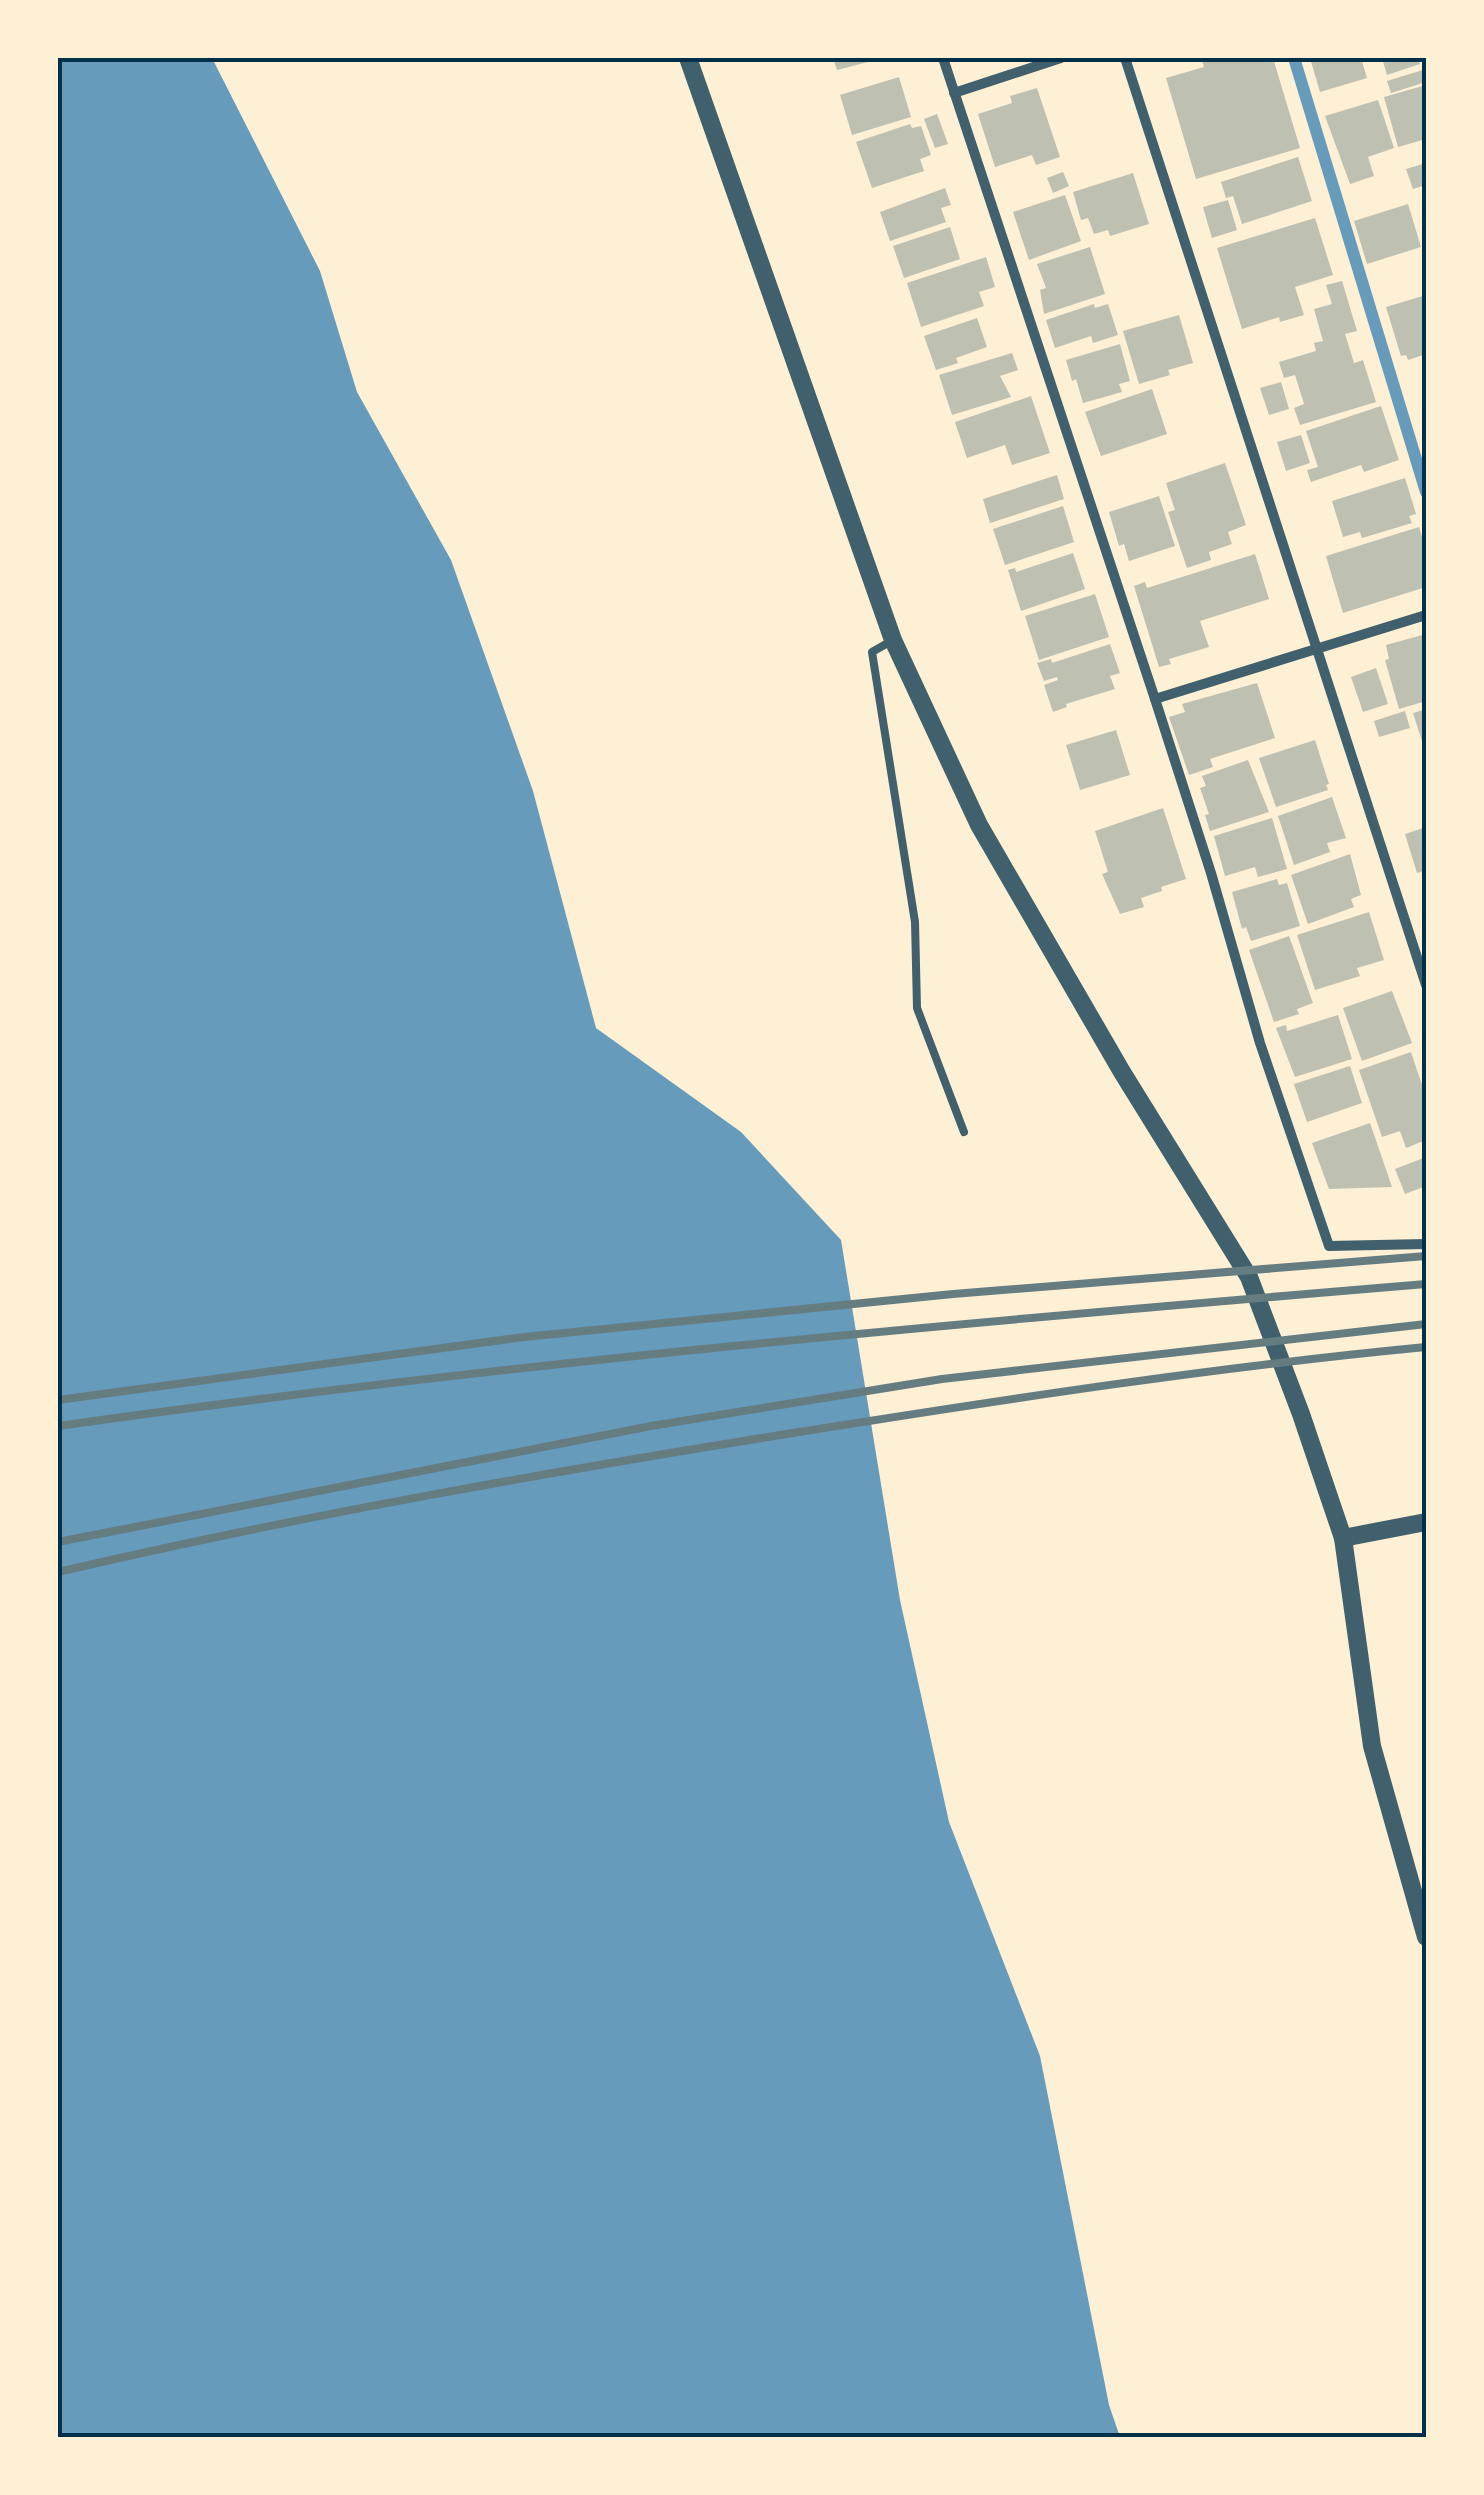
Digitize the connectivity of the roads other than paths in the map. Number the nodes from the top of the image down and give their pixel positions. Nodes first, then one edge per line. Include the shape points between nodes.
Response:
1 (688, 58) edge
2 (943, 58) edge
3 (1061, 58) edge
4 (1126, 58) edge
5 (954, 93) junction
6 (1426, 615) edge
7 (893, 640) junction
8 (1318, 648) junction
9 (1156, 699) junction
10 (1426, 986) edge
11 (964, 1132) dead end
12 (1426, 1244) edge
13 (1426, 1522) edge
14 (1343, 1538) junction
15 (1426, 1937) edge

1 - 7 street
2 - 5 street
3 - 5 street
4 - 8 street
5 - 9 street
6 - 8 street
7 - 11 lane via 872,652 915,922 917,1008
7 - 14 street via 979,825 1249,1277
8 - 9 street
8 - 10 street
9 - 12 street via 1329,1246
13 - 14 street
14 - 15 street via 1372,1746

